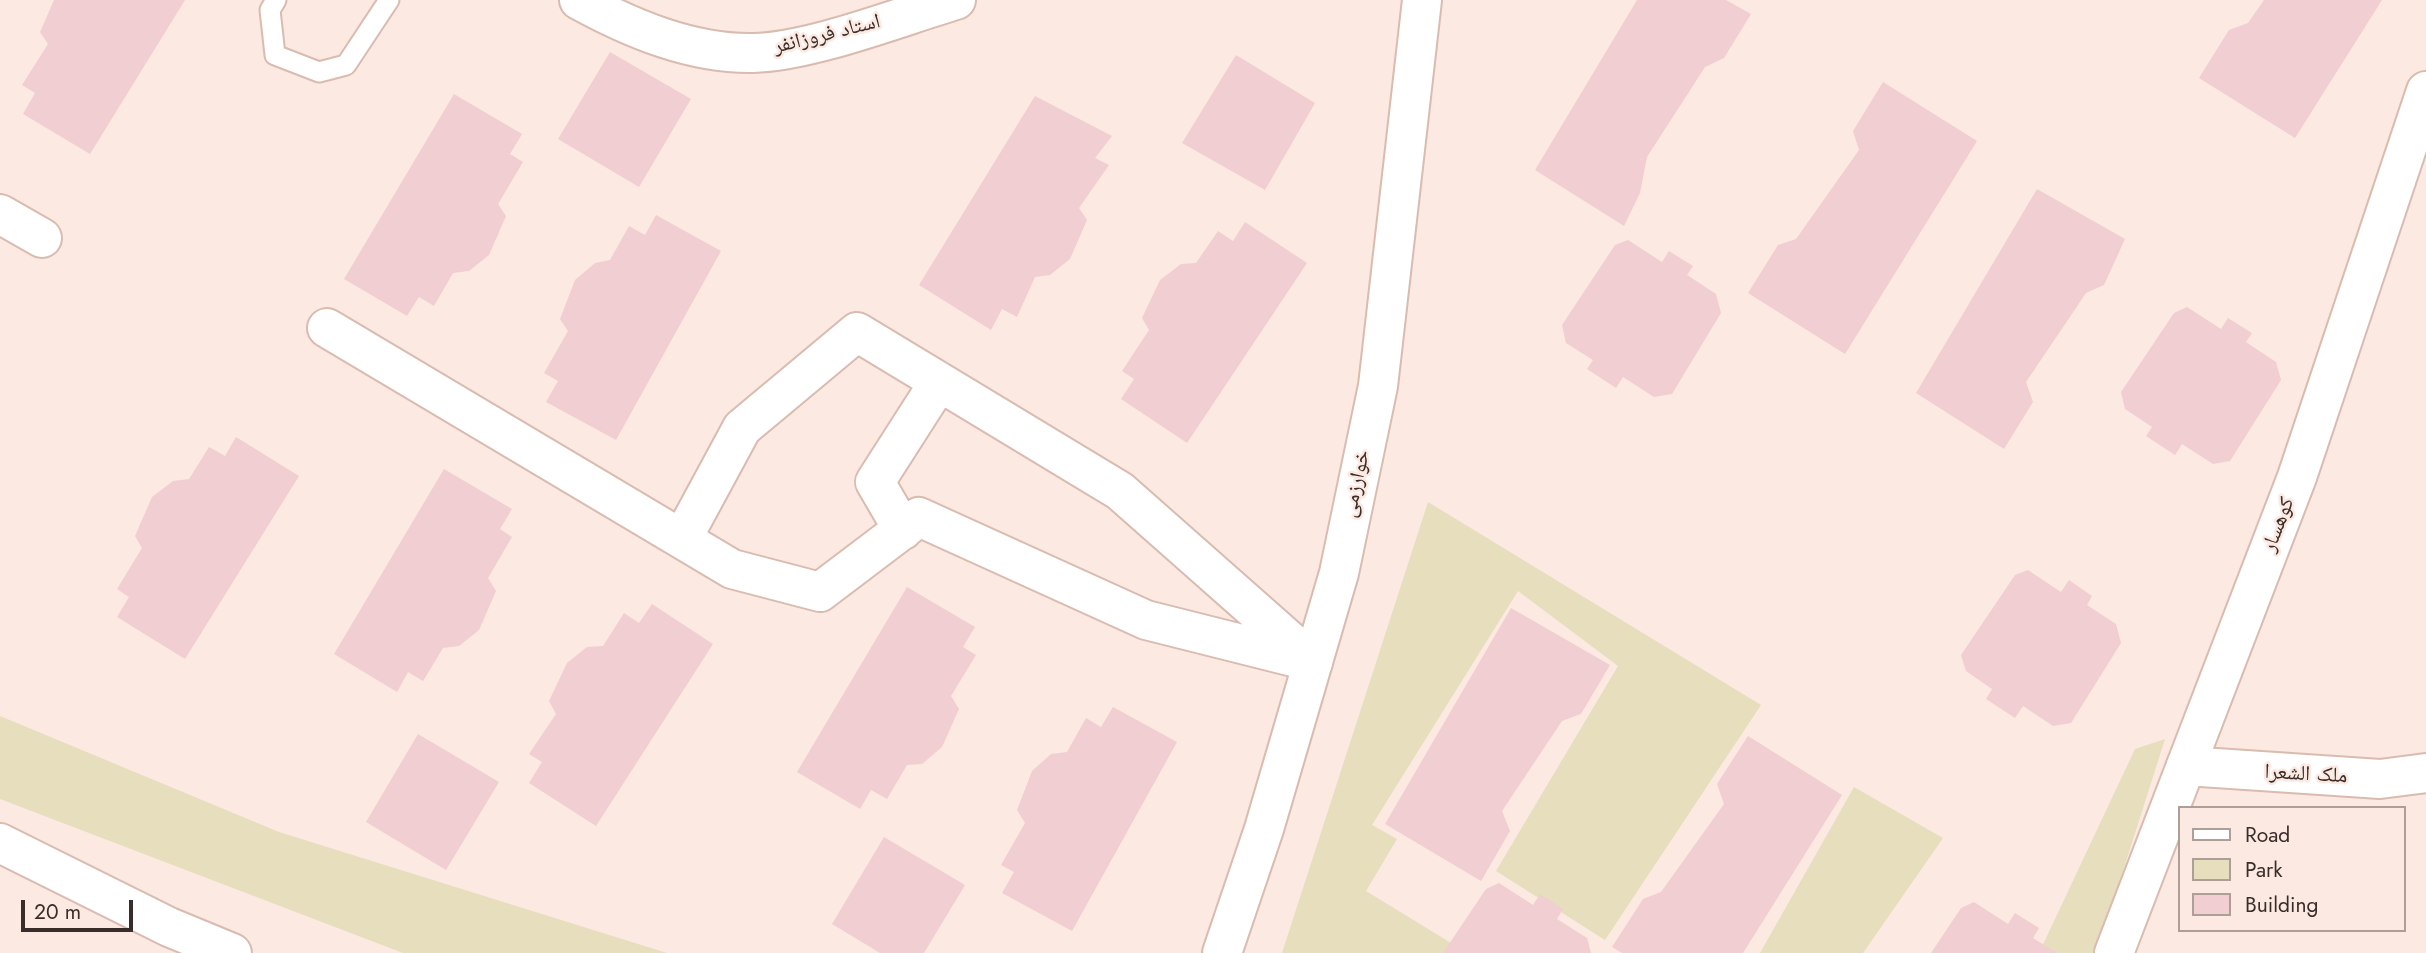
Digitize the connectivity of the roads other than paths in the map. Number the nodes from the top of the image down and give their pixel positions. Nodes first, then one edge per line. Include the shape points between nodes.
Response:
1 (276, 0) edge
2 (389, 0) edge
3 (579, 0) edge
4 (956, 0) edge
5 (1422, 0) edge
6 (2426, 91) edge
7 (0, 214) edge
8 (42, 238) dead end
9 (327, 328) dead end
10 (939, 382) junction
11 (903, 530) junction
12 (682, 539) junction
13 (1313, 662) junction
14 (2186, 766) junction
15 (2426, 773) edge
16 (0, 843) edge
17 (232, 953) edge
18 (1222, 953) edge
19 (2114, 953) edge

1 - 2 lane via 270,10 275,55 319,72 346,65
3 - 4 street, استاد فروزانفر via 650,34 700,47 753,53 806,44
5 - 13 street, خوارزمی via 1378,386 1339,573
6 - 14 street, کوهسار via 2297,477
7 - 8 street
9 - 12 street
10 - 11 street via 875,482
10 - 12 street via 858,332 742,428
10 - 13 street via 1121,491
11 - 12 street via 820,592 732,569
11 - 13 street via 919,517 1146,620
13 - 18 street, خوارزمی via 1244,896
14 - 15 street, ملک الشعرا via 2380,779
14 - 19 street, کوهسار
16 - 17 street

